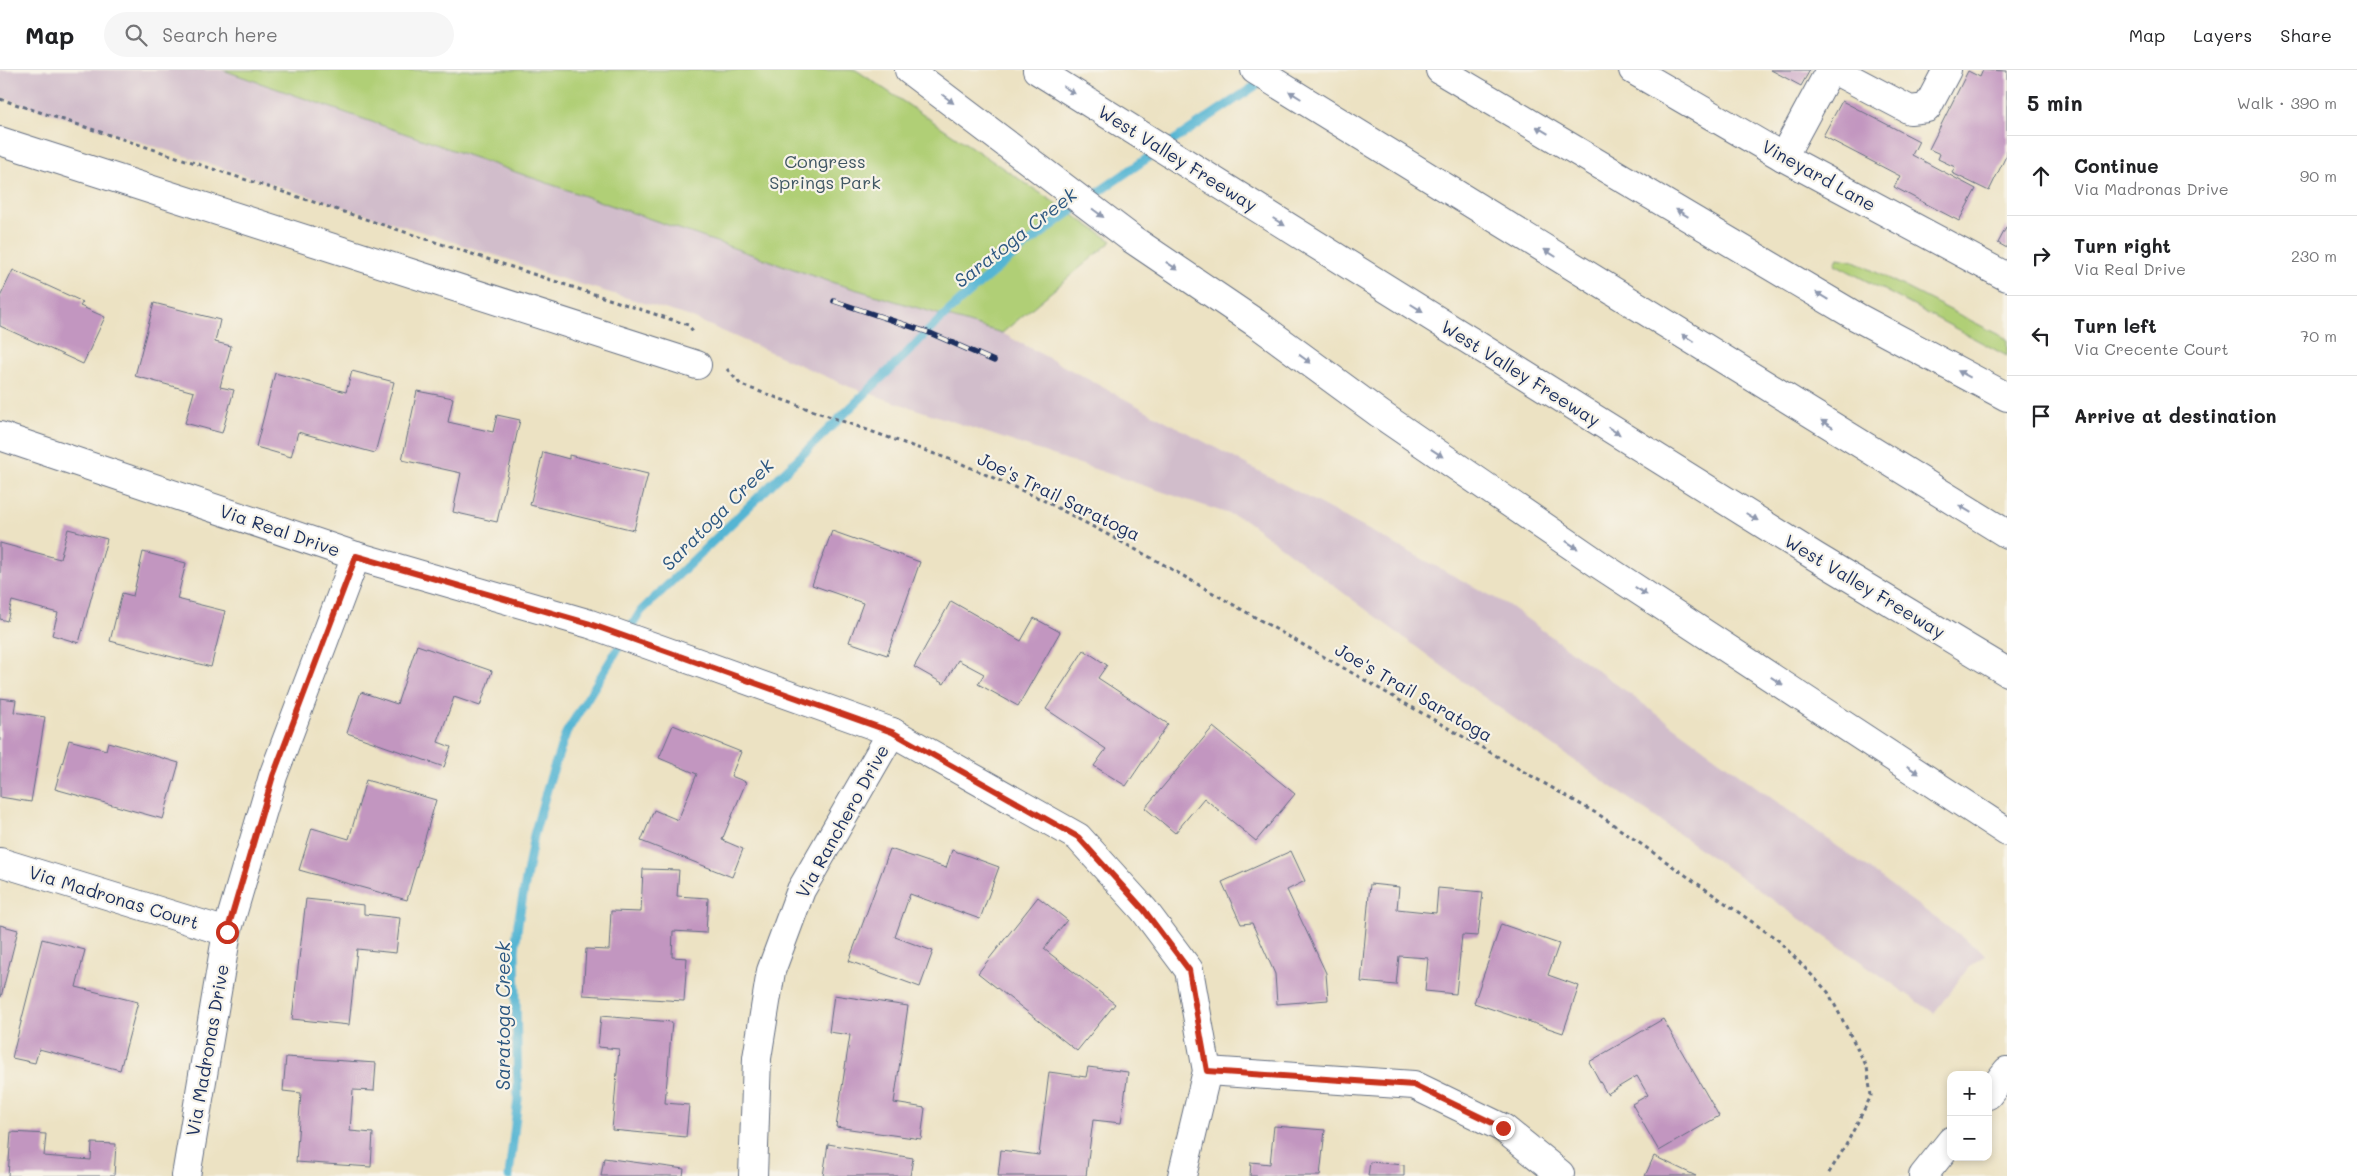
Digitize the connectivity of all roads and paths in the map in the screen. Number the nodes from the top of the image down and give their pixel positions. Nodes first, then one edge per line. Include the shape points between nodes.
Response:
1 (909, 70) edge
2 (1037, 70) edge
3 (1256, 70) edge
4 (1440, 70) edge
5 (1633, 70) edge
6 (1830, 70) edge
7 (1834, 70) edge
8 (1947, 70) edge
9 (0, 99) edge
10 (0, 141) edge
11 (1783, 157) junction
12 (189, 162) dead end
13 (2007, 277) edge
14 (697, 366) dead end
15 (763, 392) dead end
16 (2007, 397) edge
17 (0, 436) edge
18 (2007, 534) edge
19 (356, 556) junction
20 (2007, 672) edge
21 (892, 732) junction
22 (2007, 832) edge
23 (0, 862) edge
24 (227, 932) junction
25 (1207, 1071) junction
26 (2007, 1071) edge
27 (1992, 1090) edge
28 (1947, 1146) edge
29 (1560, 1174) dead end
30 (186, 1176) edge
31 (753, 1176) edge
32 (1182, 1176) edge
33 (1827, 1176) edge
34 (1923, 1176) edge

1 -> 22 main road via 1132,239 1256,323 1380,414 1600,565
2 -> 20 main road, West Valley Freeway via 1816,558
18 -> 3 main road
16 -> 4 main road via 1857,317
5 - 11 main road, Vineyard Lane
6 - 11 main road
7 - 8 main road via 1910,110 1927,108
9 - 12 path
10 - 14 main road
11 - 13 main road, Vineyard Lane
15 - 33 path, Joe's Trail Saratoga via 960,463 1041,499 1159,562 1601,816 1778,940 1828,992 1867,1067 1872,1096
17 - 19 main road, Via Real Drive
19 - 21 main road, Via Real Drive via 590,624
19 - 24 main road, Via Madronas Drive via 273,776
21 - 25 main road, Via Real Drive via 1078,837 1144,910 1189,970
21 - 31 main road, Via Ranchero Drive via 801,890 771,971 757,1058
23 - 24 main road, Via Madronas Court
24 - 30 main road, Via Madronas Drive
25 - 29 main road via 1414,1085 1503,1128
25 - 32 main road
26 - 27 main road
28 - 34 main road

